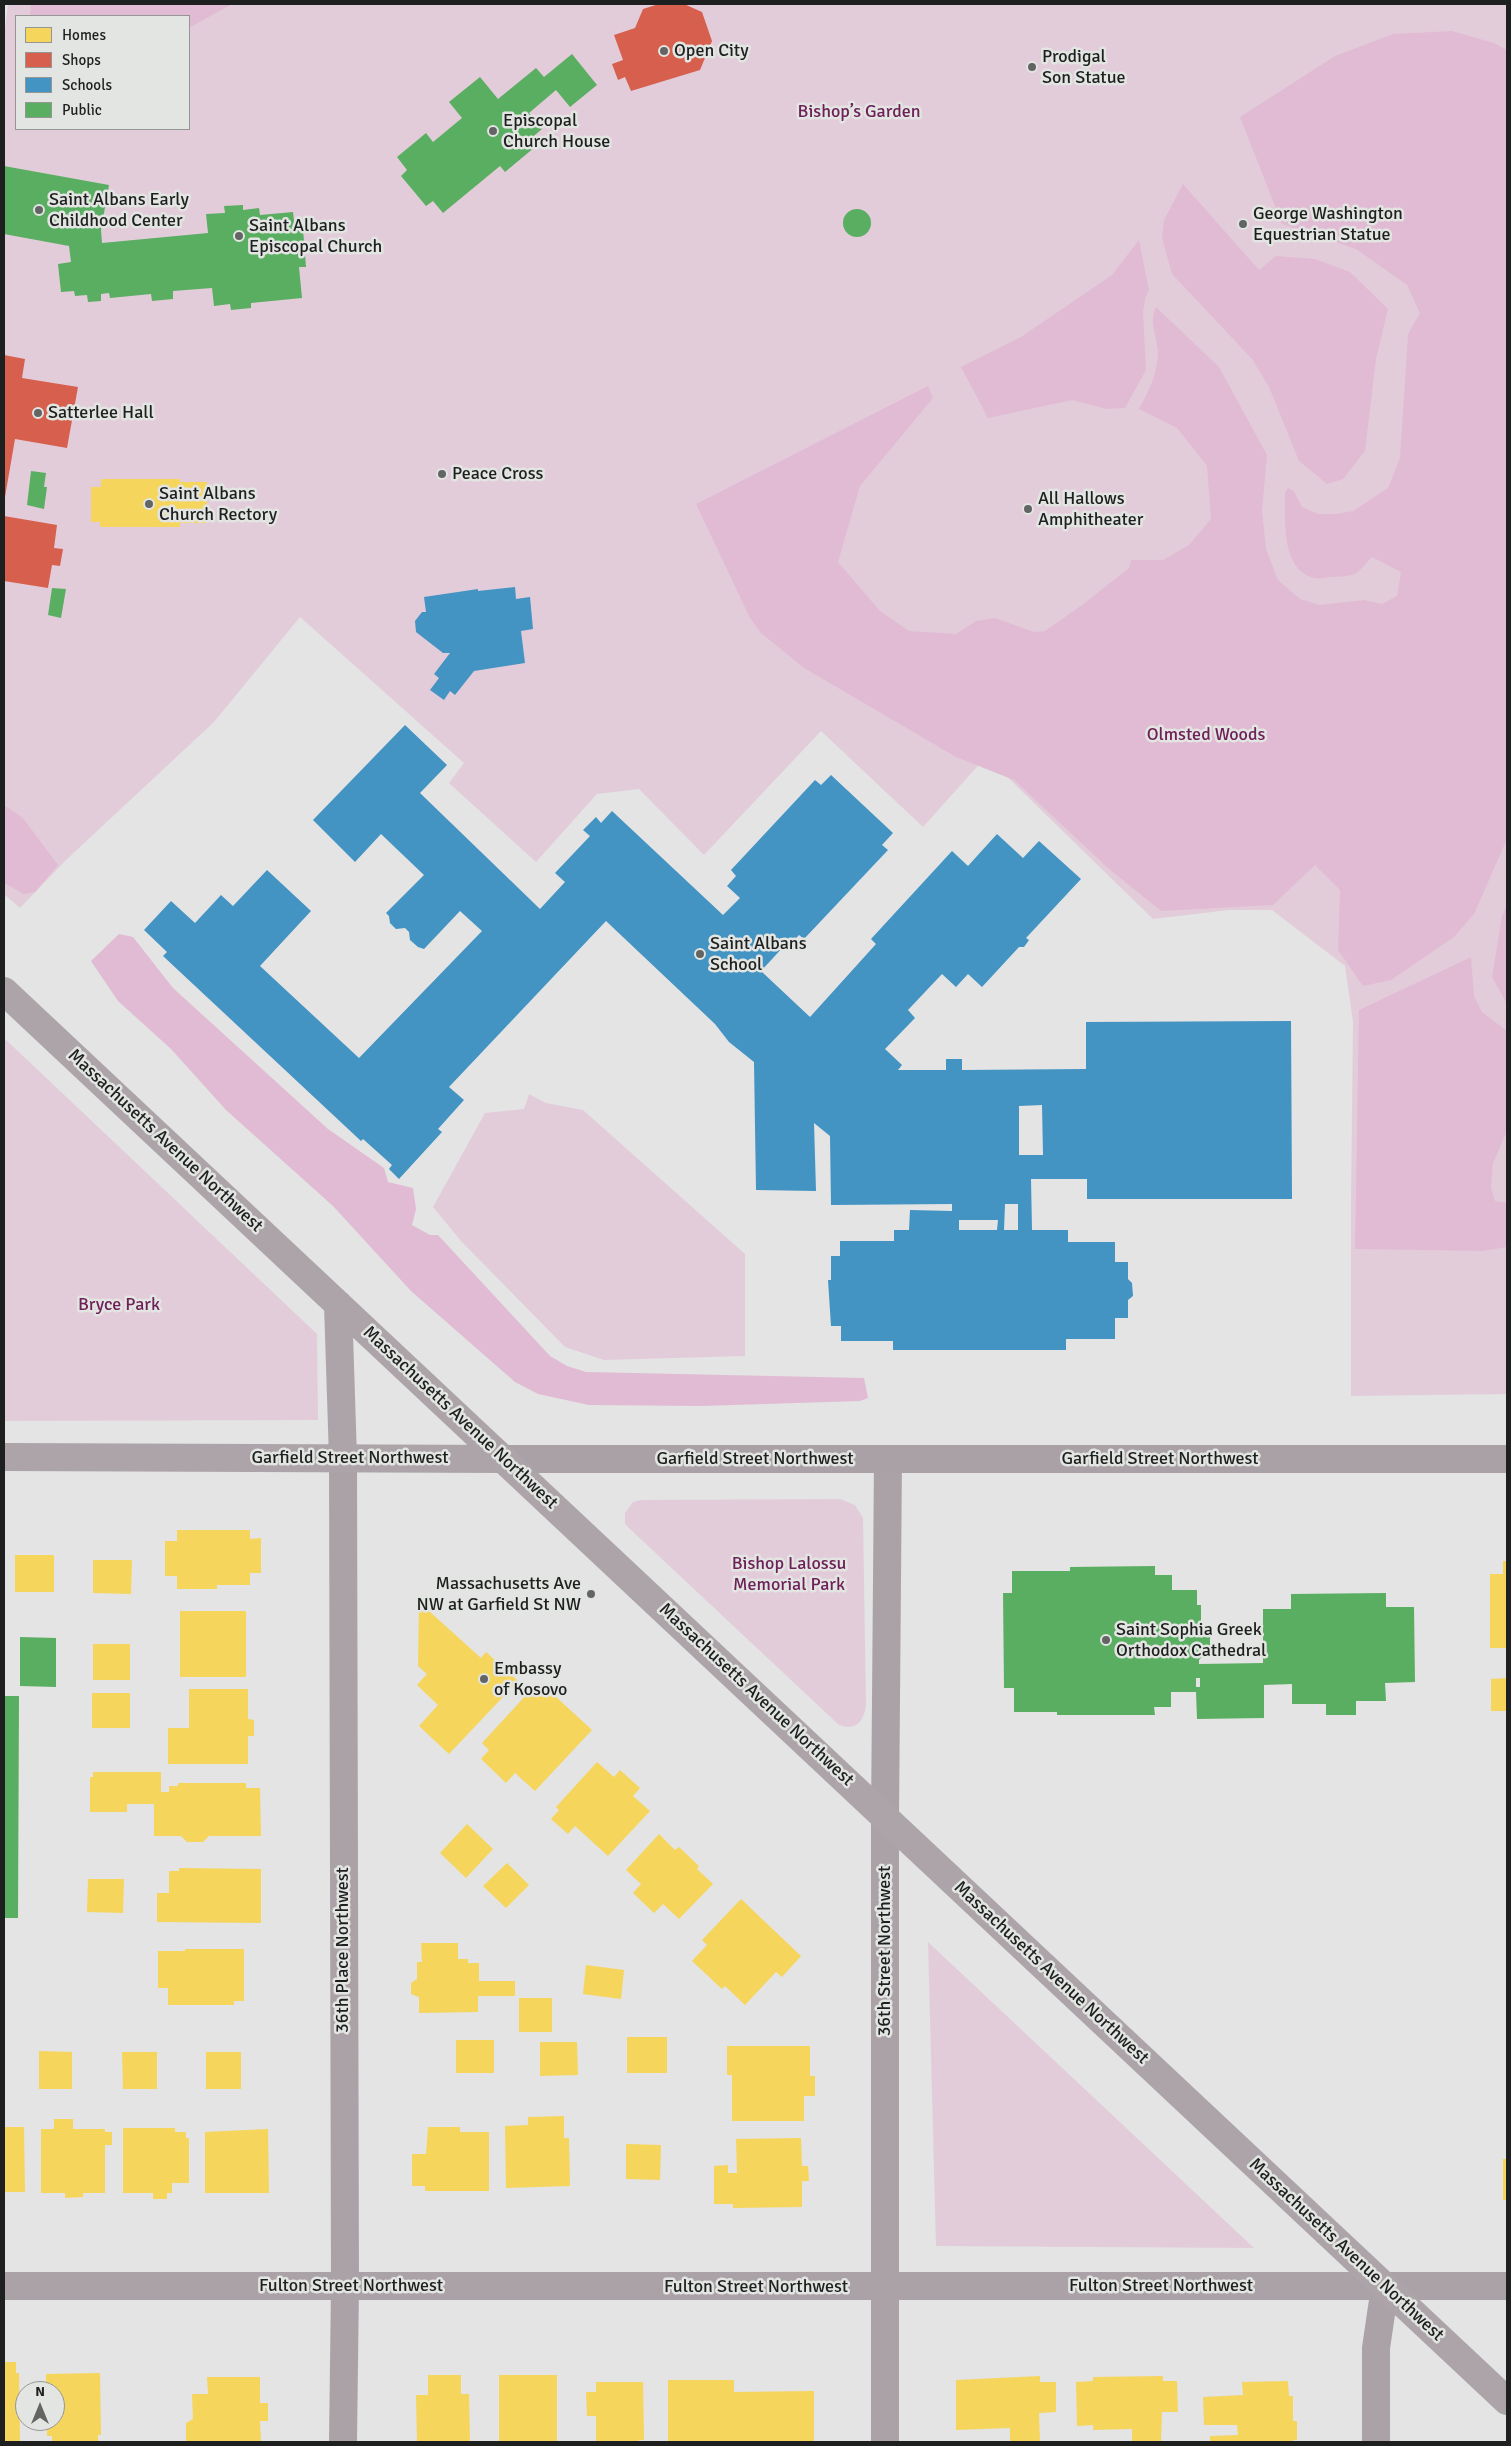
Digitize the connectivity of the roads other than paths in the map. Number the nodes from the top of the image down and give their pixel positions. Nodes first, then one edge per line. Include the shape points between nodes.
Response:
1 (4, 990) edge
2 (338, 1304) junction
3 (4, 1457) edge
4 (342, 1458) junction
5 (504, 1459) junction
6 (888, 1459) junction
7 (1507, 1459) edge
8 (886, 1818) junction
9 (4, 2286) edge
10 (345, 2286) junction
11 (1507, 2286) edge
12 (886, 2287) junction
13 (1385, 2287) junction
14 (1507, 2400) edge
15 (343, 2442) edge
16 (886, 2442) edge
17 (1376, 2442) edge

1 - 2 main road, Massachusetts Avenue Northwest
2 - 4 main road
2 - 5 main road, Massachusetts Avenue Northwest
3 - 4 main road, Garfield Street Northwest
4 - 5 main road, Garfield Street Northwest
4 - 10 street, 36th Place Northwest
5 - 6 main road, Garfield Street Northwest
5 - 8 main road, Massachusetts Avenue Northwest
6 - 7 main road, Garfield Street Northwest
6 - 8 street, 36th Street Northwest
8 - 12 street, 36th Street Northwest
8 - 13 main road, Massachusetts Avenue Northwest
9 - 10 street, Fulton Street Northwest
10 - 12 street, Fulton Street Northwest
10 - 15 street, 36th Place Northwest
11 - 13 street, Fulton Street Northwest
12 - 13 street, Fulton Street Northwest
12 - 16 street, 36th Street Northwest
13 - 14 main road, Massachusetts Avenue Northwest
13 - 17 street via 1376,2348

